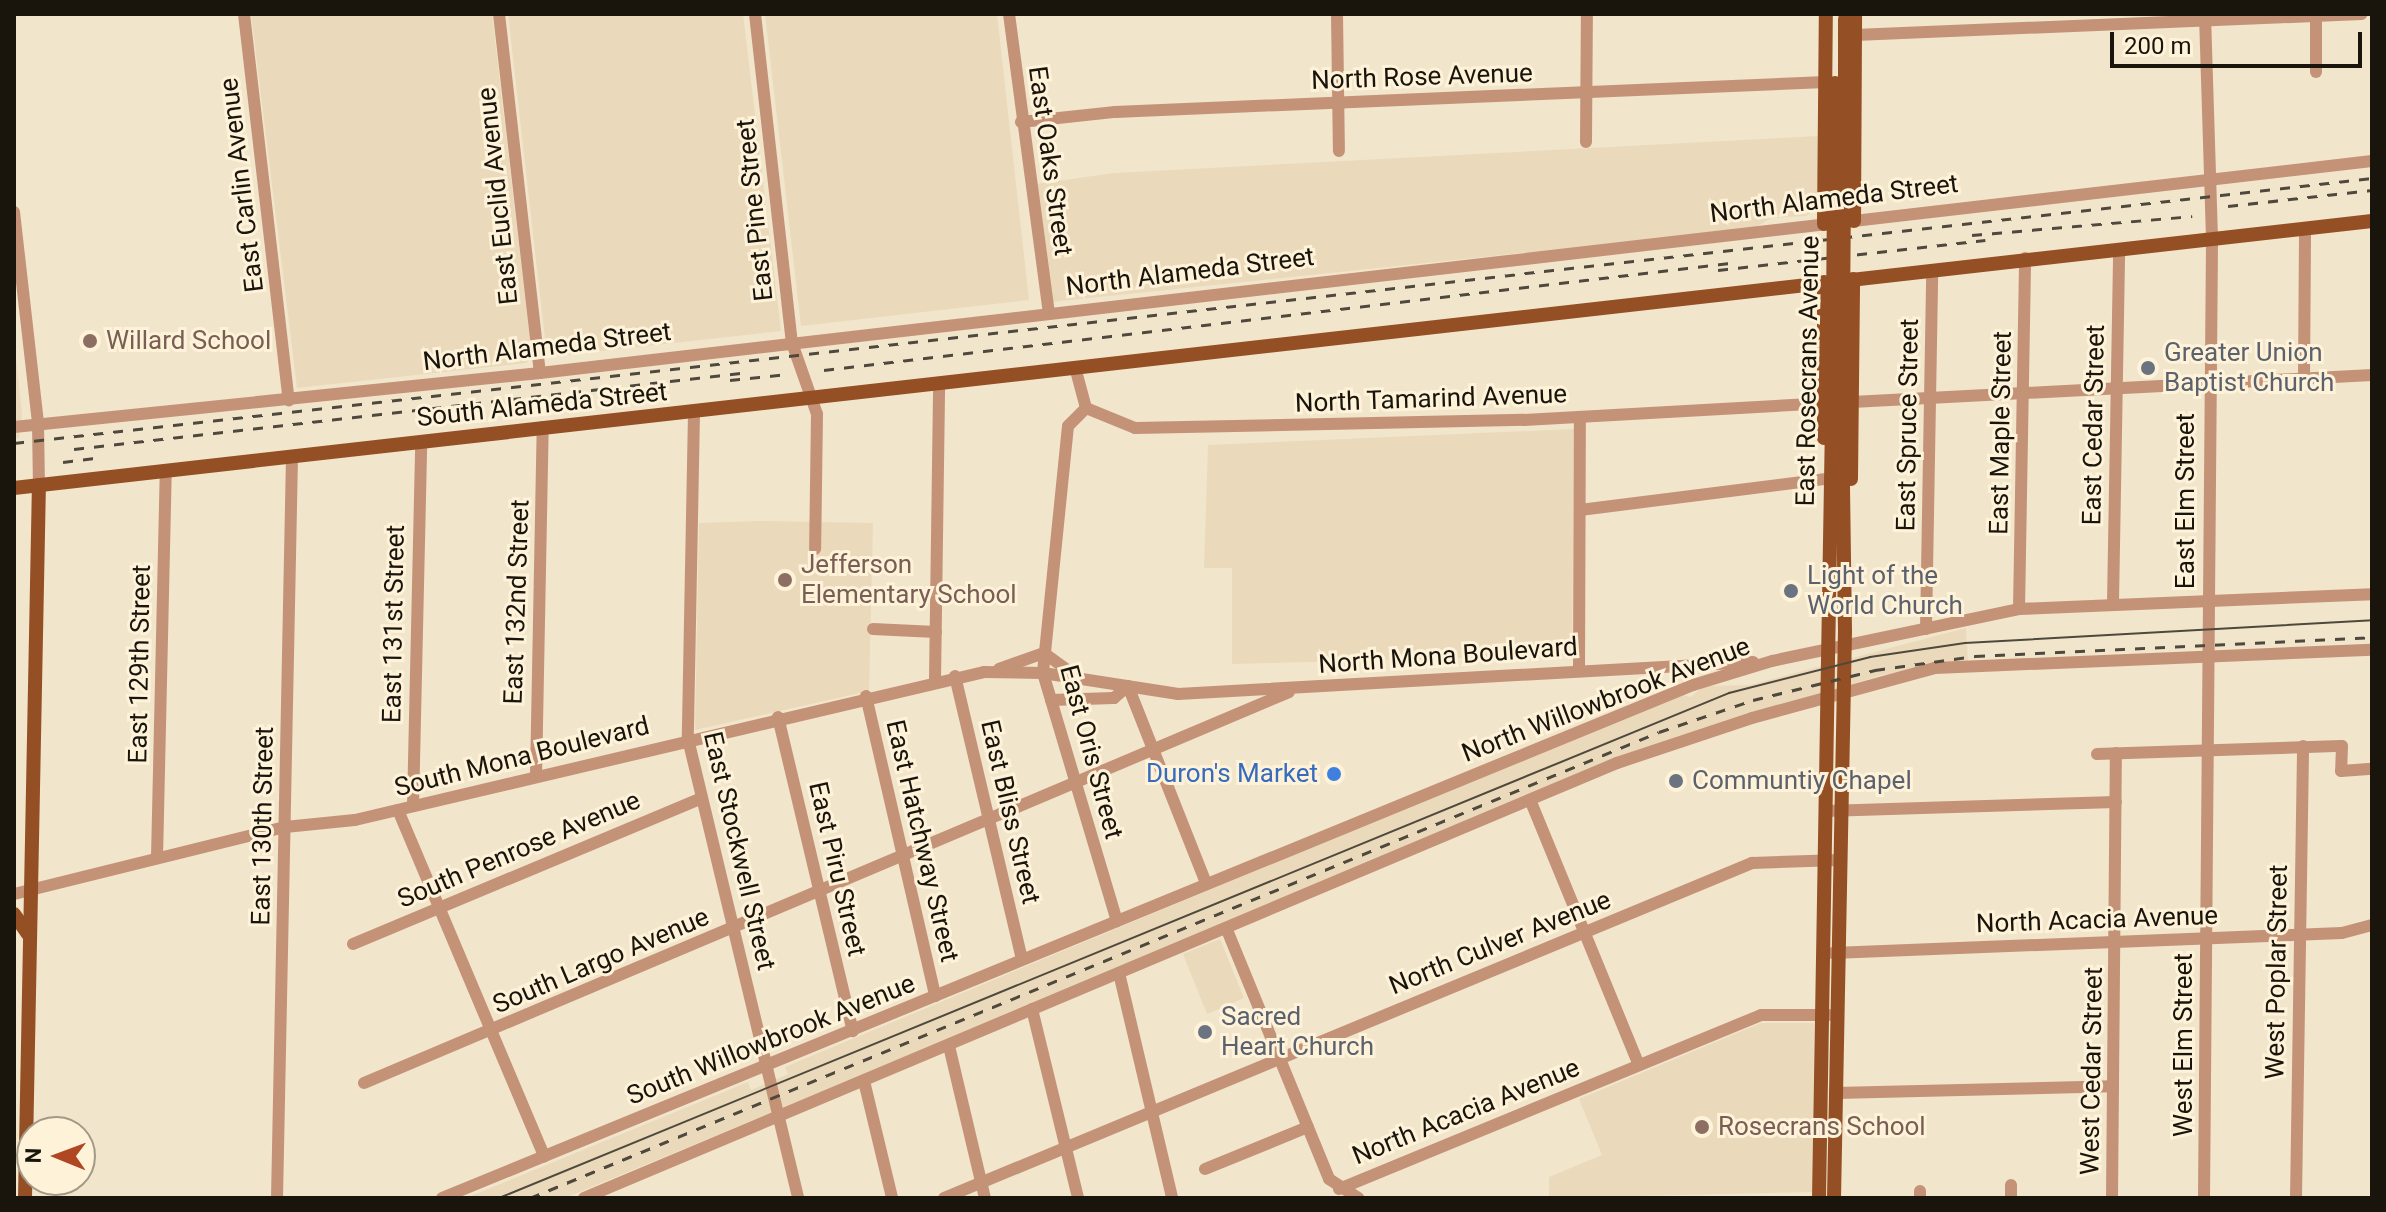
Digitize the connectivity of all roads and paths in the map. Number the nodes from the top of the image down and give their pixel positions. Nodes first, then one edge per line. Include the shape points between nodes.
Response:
1 (244, 14) edge
2 (499, 14) edge
3 (755, 14) edge
4 (1009, 14) edge
5 (1337, 14) edge
6 (1587, 14) edge
7 (1826, 14) edge
8 (1836, 14) edge
9 (1845, 14) edge
10 (1855, 14) edge
11 (2362, 14) edge
12 (2316, 16) edge
13 (2205, 17) edge
14 (1855, 35) junction
15 (2316, 72) dead end
16 (1835, 83) junction
17 (1585, 92) junction
18 (1337, 102) junction
19 (1021, 122) junction
20 (1586, 142) dead end
21 (1339, 151) dead end
22 (2372, 161) edge
23 (2209, 180) junction
24 (14, 212) edge
25 (1854, 221) junction
26 (2372, 221) edge
27 (1824, 224) junction
28 (2305, 228) junction
29 (2212, 238) junction
30 (2119, 249) junction
31 (2025, 258) junction
32 (1932, 270) junction
33 (1853, 279) junction
34 (1824, 282) junction
35 (1049, 313) junction
36 (792, 343) junction
37 (1075, 367) junction
38 (540, 373) junction
39 (2372, 375) edge
40 (2304, 379) junction
41 (2209, 384) junction
42 (939, 385) junction
43 (2116, 390) junction
44 (2024, 396) junction
45 (813, 398) junction
46 (289, 400) junction
47 (1931, 401) junction
48 (1852, 402) junction
49 (1824, 403) junction
50 (1086, 408) junction
51 (694, 413) junction
52 (1580, 417) junction
53 (38, 424) junction
54 (1837, 426) junction
55 (14, 427) edge
56 (543, 427) junction
57 (421, 442) junction
58 (292, 456) junction
59 (166, 471) junction
60 (1824, 479) junction
61 (39, 485) junction
62 (14, 488) edge
63 (1580, 510) junction
64 (815, 549) dead end
65 (2372, 594) edge
66 (2207, 602) junction
67 (2113, 603) junction
68 (2019, 609) junction
69 (873, 629) dead end
70 (1926, 629) junction
71 (1845, 631) junction
72 (936, 632) junction
73 (1828, 644) junction
74 (1844, 648) junction
75 (2372, 650) edge
76 (1044, 653) junction
77 (2212, 656) junction
78 (1772, 661) junction
79 (1579, 669) junction
80 (996, 671) junction
81 (1043, 673) junction
82 (955, 676) junction
83 (1078, 678) junction
84 (935, 680) junction
85 (1843, 683) junction
86 (1128, 686) junction
87 (1828, 688) junction
88 (1296, 689) junction
89 (866, 696) junction
90 (1051, 700) junction
91 (778, 717) junction
92 (688, 739) junction
93 (2303, 746) junction
94 (2211, 749) junction
95 (1153, 753) junction
96 (2116, 753) junction
97 (2097, 754) dead end
98 (2372, 769) edge
99 (536, 777) junction
100 (1075, 784) junction
101 (702, 798) junction
102 (1531, 802) junction
103 (2116, 802) junction
104 (413, 806) junction
105 (398, 810) junction
106 (1833, 811) junction
107 (987, 819) junction
108 (285, 827) junction
109 (157, 858) junction
110 (904, 858) junction
111 (1832, 860) junction
112 (1206, 883) junction
113 (819, 890) junction
114 (31, 891) junction
115 (14, 894) edge
116 (439, 907) junction
117 (14, 914) edge
118 (1117, 921) junction
119 (2372, 925) edge
120 (734, 928) junction
121 (1227, 930) junction
122 (1586, 932) junction
123 (2299, 935) junction
124 (31, 937) junction
125 (2207, 938) junction
126 (2116, 942) junction
127 (353, 944) dead end
128 (1831, 953) junction
129 (1022, 959) junction
130 (1119, 973) junction
131 (935, 996) junction
132 (1032, 1009) junction
133 (1830, 1015) junction
134 (491, 1030) junction
135 (853, 1031) junction
136 (949, 1046) junction
137 (1280, 1058) junction
138 (767, 1065) junction
139 (1639, 1065) junction
140 (864, 1081) junction
141 (364, 1083) dead end
142 (2113, 1086) junction
143 (1836, 1093) junction
144 (1153, 1112) junction
145 (778, 1114) junction
146 (1308, 1127) junction
147 (1067, 1148) junction
148 (544, 1156) junction
149 (1205, 1169) dead end
150 (981, 1183) junction
151 (1339, 1189) junction
152 (25, 1198) edge
153 (277, 1198) edge
154 (442, 1198) edge
155 (584, 1198) edge
156 (798, 1198) edge
157 (892, 1198) edge
158 (944, 1198) edge
159 (985, 1198) edge
160 (1078, 1198) edge
161 (1172, 1198) edge
162 (1358, 1198) edge
163 (1819, 1198) edge
164 (1834, 1198) edge
165 (2112, 1198) edge
166 (2204, 1198) edge
167 (2296, 1198) edge

1 - 46 street, East Carlin Avenue
2 - 38 street, East Euclid Avenue
3 - 36 street, East Pine Street
4 - 19 street, East Oaks Street
5 - 18 street
6 - 17 street
7 - 16 main road
8 - 16 main road, East Rosecrans Avenue
9 - 16 main road, East Rosecrans Avenue
10 - 14 main road
11 - 12 street
12 - 13 street
12 - 15 street
13 - 14 street
13 - 23 street, East Elm Street
14 - 25 main road
16 - 17 street, North Rose Avenue
16 - 27 main road
16 - 54 main road, East Rosecrans Avenue, bridge
17 - 18 street, North Rose Avenue
17 - 20 street
18 - 19 street, North Rose Avenue via 1115,112
18 - 21 street
19 - 35 street, East Oaks Street
22 - 23 street, North Alameda Street
23 - 25 street, North Alameda Street
23 - 29 street, East Elm Street
24 - 53 street
25 - 27 street, North Alameda Street
26 - 28 main road
27 - 35 street, North Alameda Street
28 - 29 main road
28 - 40 street
29 - 30 main road
29 - 41 street, East Elm Street
30 - 31 main road
30 - 43 street, East Cedar Street
31 - 32 main road
31 - 44 street, East Maple Street
32 - 33 main road
32 - 47 street, East Spruce Street
33 - 34 main road
33 - 48 main road
34 - 37 main road
34 - 49 main road
35 - 36 street, North Alameda Street
36 - 38 street, North Alameda Street
36 - 45 street, East Pine Street
37 - 42 main road, South Alameda Street
37 - 50 street
38 - 46 street, North Alameda Street
39 - 40 street
40 - 41 street
41 - 43 street
41 - 66 street, East Elm Street
42 - 45 main road, South Alameda Street
42 - 72 street
43 - 44 street
43 - 67 street, East Cedar Street
44 - 47 street
44 - 68 street, East Maple Street
45 - 51 main road, South Alameda Street
45 - 64 street, East Pine Street
46 - 53 street, North Alameda Street
47 - 48 street
47 - 70 street, East Spruce Street
48 - 71 main road
49 - 52 street, North Tamarind Avenue
49 - 60 main road
50 - 52 street, North Tamarind Avenue via 1117,423 1155,429
50 - 76 street, East Oris Street via 1068,426
51 - 56 main road, South Alameda Street
51 - 92 street, East Stockwell Street
52 - 63 street
53 - 55 street, North Alameda Street
53 - 61 street
54 - 71 main road, East Rosecrans Avenue
54 - 73 main road, East Rosecrans Avenue
56 - 57 main road, South Alameda Street
56 - 99 street, East 132nd Street
57 - 58 main road, South Alameda Street
57 - 104 street, East 131st Street
58 - 59 main road, South Alameda Street
58 - 108 street, East 130th Street
59 - 61 main road, South Alameda Street
59 - 109 street, East 129th Street
60 - 63 street
60 - 73 main road
61 - 62 main road, South Alameda Street
61 - 114 main road
63 - 79 street
65 - 66 street, North Willowbrook Avenue
66 - 67 street, North Willowbrook Avenue
66 - 77 street, East Elm Street
67 - 68 street, North Willowbrook Avenue
68 - 70 street, North Willowbrook Avenue
69 - 72 street
70 - 74 street, North Willowbrook Avenue
71 - 74 main road, East Rosecrans Avenue
72 - 84 street
73 - 74 street, North Willowbrook Avenue
73 - 78 street, North Willowbrook Avenue
73 - 87 main road, East Rosecrans Avenue
74 - 85 main road, East Rosecrans Avenue
75 - 77 street
76 - 80 street
76 - 81 street, East Oris Street
76 - 83 street
77 - 85 street via 1935,668
77 - 94 street, East Elm Street
78 - 79 street, North Mona Boulevard
78 - 112 street, North Willowbrook Avenue via 1615,715
79 - 88 street, North Mona Boulevard
80 - 81 street, South Mona Boulevard
80 - 82 street, South Mona Boulevard
81 - 83 street, North Mona Boulevard
81 - 90 street, East Oris Street
82 - 84 street, South Mona Boulevard
82 - 107 street, East Bliss Street
83 - 86 street, North Mona Boulevard
84 - 89 street, South Mona Boulevard
85 - 87 street
85 - 106 main road, East Rosecrans Avenue
86 - 88 street, North Mona Boulevard via 1178,694
86 - 90 street, North Mona Boulevard via 1114,698
86 - 95 street
87 - 102 street via 1617,763
87 - 106 main road, East Rosecrans Avenue
88 - 95 street, South Largo Avenue
89 - 91 street, South Mona Boulevard
89 - 110 street, East Hatchway Street
90 - 100 street, East Oris Street
91 - 92 street, South Mona Boulevard
91 - 113 street, East Piru Street
92 - 99 street, South Mona Boulevard
92 - 101 street, East Stockwell Street
93 - 94 street
93 - 98 street via 2342,746 2341,771
93 - 123 street, West Poplar Street
94 - 96 street
94 - 125 street, West Elm Street
95 - 100 street, South Largo Avenue
95 - 112 street
96 - 97 street
96 - 103 street, West Cedar Street
99 - 104 street, South Mona Boulevard
100 - 107 street, South Largo Avenue
100 - 118 street, East Oris Street
101 - 116 street, South Penrose Avenue
101 - 120 street, East Stockwell Street
102 - 121 street
102 - 122 street
103 - 106 street
103 - 126 street, West Cedar Street
104 - 105 street, South Mona Boulevard
105 - 108 street, South Mona Boulevard
105 - 116 street
106 - 111 main road
107 - 110 street, South Largo Avenue
107 - 129 street, East Bliss Street
108 - 109 street, South Mona Boulevard
108 - 153 street, East 130th Street
109 - 114 street, South Mona Boulevard
110 - 113 street, South Largo Avenue
110 - 131 street, East Hatchway Street
111 - 122 street, North Culver Avenue via 1752,863
111 - 128 main road
112 - 118 street, North Willowbrook Avenue
113 - 120 street, South Largo Avenue
113 - 135 street, East Piru Street
114 - 115 street, South Mona Boulevard
114 - 124 main road
116 - 127 street, South Penrose Avenue
116 - 134 street
117 - 124 main road
118 - 129 street, South Willowbrook Avenue
119 - 123 street, North Acacia Avenue
120 - 134 street, South Largo Avenue
120 - 138 street, East Stockwell Street
121 - 130 street
121 - 137 street
122 - 137 street, North Culver Avenue
122 - 139 street
123 - 125 street, North Acacia Avenue
123 - 167 street, West Poplar Street
124 - 152 main road
125 - 126 street, North Acacia Avenue
125 - 166 street, West Elm Street
126 - 128 street, North Acacia Avenue
126 - 142 street, West Cedar Street
128 - 133 main road
129 - 131 street, South Willowbrook Avenue
130 - 132 street
130 - 144 street
131 - 135 street, South Willowbrook Avenue
132 - 136 street
132 - 147 street
133 - 139 street, North Acacia Avenue via 1761,1015
133 - 143 main road
133 - 163 main road
134 - 141 street, South Largo Avenue
134 - 148 street
135 - 138 street, South Willowbrook Avenue
136 - 140 street
136 - 150 street
137 - 144 street, North Culver Avenue
137 - 146 street
138 - 145 street, East Stockwell Street
138 - 148 street, South Willowbrook Avenue
139 - 151 street, North Acacia Avenue
140 - 145 street
140 - 157 street
142 - 143 street
142 - 165 street, West Cedar Street
143 - 164 main road
144 - 147 street, North Culver Avenue
144 - 161 street
145 - 155 street
145 - 156 street, East Stockwell Street
146 - 149 street
146 - 151 street via 1329,1179
147 - 150 street, North Culver Avenue
147 - 160 street
148 - 154 street, South Willowbrook Avenue
150 - 158 street, North Culver Avenue
150 - 159 street
151 - 162 street

